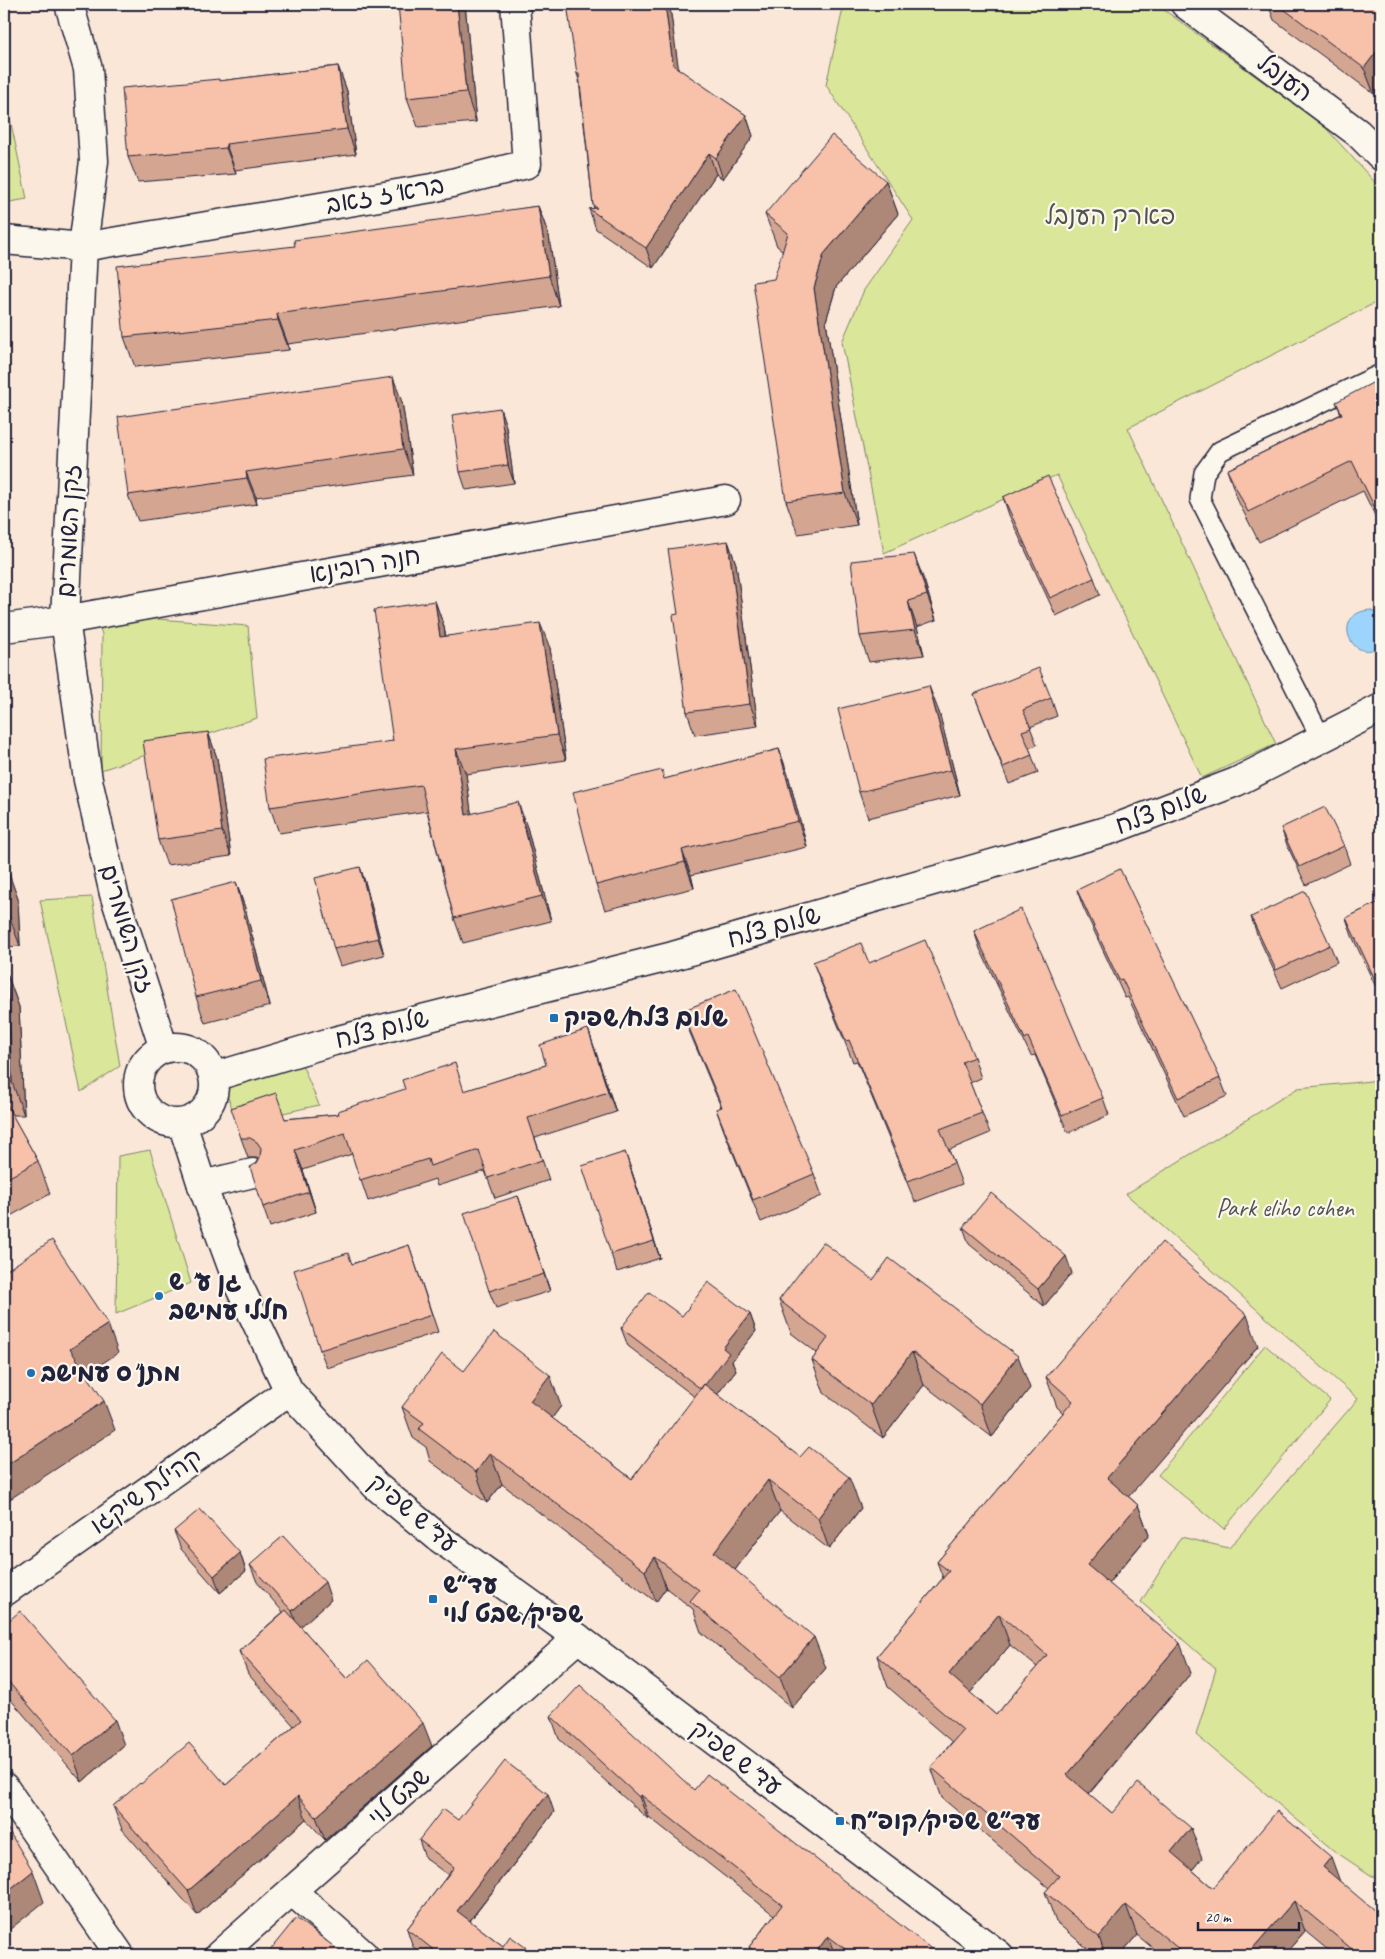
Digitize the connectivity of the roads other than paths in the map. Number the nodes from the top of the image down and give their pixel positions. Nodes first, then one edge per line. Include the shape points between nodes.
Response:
1 (68, 4) edge
2 (515, 4) edge
3 (1185, 4) edge
4 (1381, 156) edge
5 (4, 240) edge
6 (83, 247) junction
7 (1381, 374) edge
8 (726, 500) dead end
9 (65, 620) junction
10 (4, 628) edge
11 (1381, 687) edge
12 (1381, 708) edge
13 (1321, 738) junction
14 (164, 1049) junction
15 (213, 1077) junction
16 (182, 1122) junction
17 (253, 1173) edge
18 (202, 1185) junction
19 (289, 1391) junction
20 (4, 1592) edge
21 (578, 1638) junction
22 (4, 1786) edge
23 (292, 1892) junction
24 (120, 1955) edge
25 (219, 1955) edge
26 (364, 1955) edge
27 (999, 1955) edge

1 - 6 street, זקן השומרים via 88,69 94,161
2 - 6 street, ברא"ז זאב via 527,164 432,188
3 - 4 street, הענבל via 1358,133
5 - 6 street
6 - 9 street, זקן השומרים
7 - 13 lane via 1220,452 1204,473 1200,499
8 - 9 street, חנה רובינא
9 - 10 street, חנה רובינא
9 - 14 street, זקן השומרים via 88,780 114,894
11 - 13 street, שלום צלח
12 - 13 street, שלום צלח
13 - 15 street, שלום צלח via 1236,782 1113,829 673,956 334,1040
14 - 15 street via 175,1047 195,1052 210,1067
14 - 16 street via 155,1053 142,1069 139,1078 141,1099 153,1115 172,1123
15 - 16 street via 213,1095 205,1110 190,1121
16 - 18 street, עד"ש שפיק
17 - 18 street
18 - 19 street, עד"ש שפיק via 239,1286
19 - 20 street, קהילת שיקגו
19 - 21 street, עד"ש שפיק via 376,1486 439,1538
21 - 23 street, שבט לוי
21 - 27 street, עד"ש שפיק
22 - 24 street
23 - 25 street, שבט לוי
23 - 26 street

